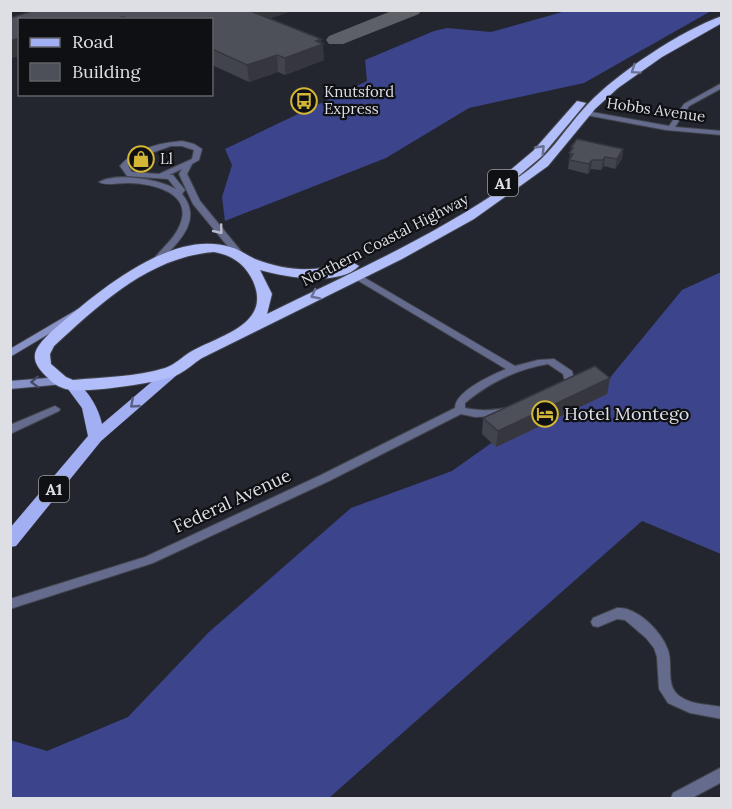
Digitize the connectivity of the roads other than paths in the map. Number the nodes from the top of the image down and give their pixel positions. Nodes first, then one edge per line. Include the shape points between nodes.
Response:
1 (720, 10) edge
2 (722, 19) edge
3 (722, 85) edge
4 (586, 113) junction
5 (671, 128) junction
6 (722, 133) edge
7 (188, 164) junction
8 (162, 175) junction
9 (104, 182) dead end
10 (177, 195) junction
11 (245, 260) junction
12 (156, 261) junction
13 (355, 274) junction
14 (93, 303) junction
15 (252, 327) junction
16 (10, 354) edge
17 (514, 369) junction
18 (173, 371) junction
19 (66, 383) junction
20 (10, 385) edge
21 (55, 409) dead end
22 (460, 410) junction
23 (10, 430) edge
24 (96, 437) junction
25 (10, 541) edge
26 (10, 604) edge
27 (598, 622) dead end
28 (722, 713) edge
29 (722, 774) edge
30 (678, 798) edge

11 -> 1 highway, Northern Coastal Highway / A1 via 297,275 339,272 438,224 520,169 594,89 620,68
2 -> 4 highway, Northern Coastal Highway / A1 via 642,65
3 - 5 street via 686,105
4 - 5 street, Hobbs Avenue
4 - 13 highway, Northern Coastal Highway / A1 via 565,143 534,173 462,222
5 - 6 street, Hobbs Avenue
7 - 8 street
7 - 8 street via 198,156 198,149 180,143 150,150 123,166 130,174
7 -> 11 street via 183,174 196,202
8 - 10 street via 178,185 181,190
9 - 10 street via 139,179
10 - 12 street via 187,215 177,236
11 - 12 highway, A1 via 214,248 189,250
11 - 15 highway via 265,294
12 - 14 highway, A1
13 -> 15 highway, Northern Coastal Highway / A1
13 - 17 street
14 - 16 main road
14 - 19 highway, A1 via 53,337 42,354 43,365
15 - 18 highway, A1
17 - 22 street via 472,390 460,402
17 - 22 street via 550,361 568,373 571,386 509,414 479,416
18 - 19 highway, A1 via 110,384
18 -> 24 main road, A1
19 -> 20 main road
19 - 24 main road, A1 via 84,396 93,410
21 - 23 street
22 - 26 street, Federal Avenue via 149,560
24 - 25 main road, A1
27 - 28 street via 619,612 628,613 658,640 663,652 665,687 672,699 685,706
29 - 30 street

